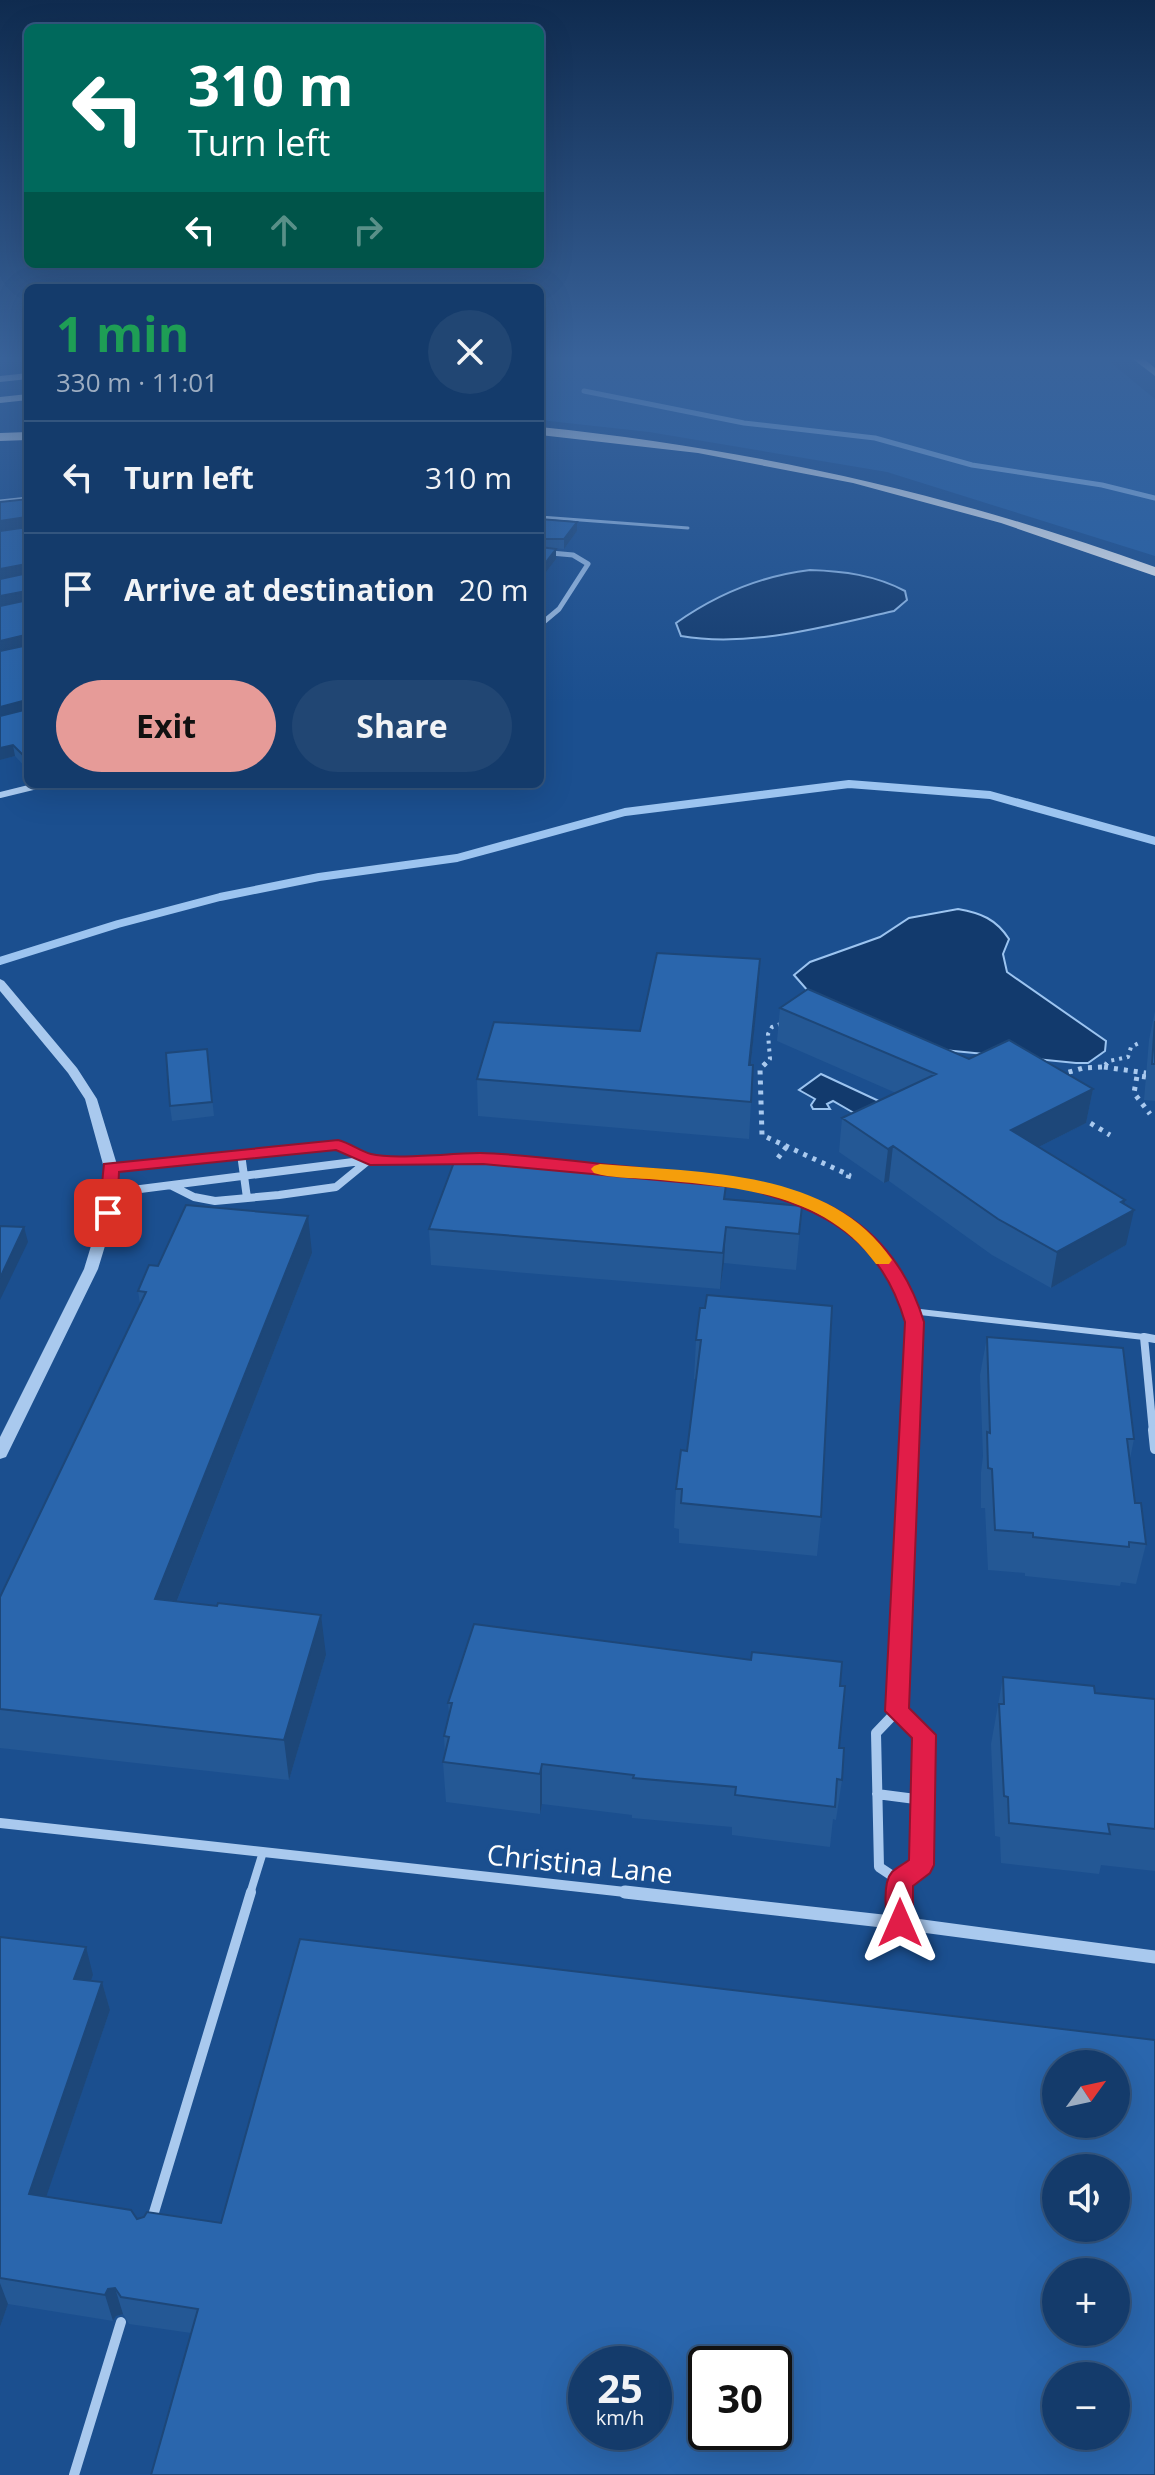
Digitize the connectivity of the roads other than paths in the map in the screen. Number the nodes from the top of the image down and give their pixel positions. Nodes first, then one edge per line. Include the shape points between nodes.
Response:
1 (817, 472) edge
2 (24, 498) edge
3 (0, 501) edge
4 (544, 517) edge
5 (688, 528) dead end
6 (544, 553) edge
7 (1155, 572) edge
8 (544, 622) edge
9 (29, 788) edge
10 (0, 795) edge
11 (0, 983) edge
12 (241, 1154) junction
13 (370, 1160) junction
14 (530, 1163) edge
15 (111, 1168) junction
16 (245, 1175) junction
17 (714, 1180) edge
18 (170, 1185) junction
19 (109, 1193) junction
20 (247, 1198) junction
21 (911, 1311) junction
22 (1144, 1337) junction
23 (1155, 1339) edge
24 (1155, 1449) edge
25 (0, 1453) edge
26 (897, 1711) junction
27 (877, 1794) junction
28 (923, 1800) junction
29 (0, 1823) edge
30 (263, 1852) junction
31 (900, 1881) junction
32 (900, 1923) junction
33 (1155, 1957) edge
34 (150, 2223) edge
35 (121, 2322) edge
36 (74, 2475) edge

1 - 7 highway via 974,510
2 - 3 lane
4 - 5 lane
6 - 8 street via 588,564 559,609
9 - 10 street
11 - 15 street via 91,1099
12 - 13 street via 338,1145
12 - 15 street
12 - 16 street
13 - 14 street
13 - 16 street
13 - 20 street via 336,1187
15 - 19 street
16 - 18 street
16 - 20 street
17 - 21 street via 745,1183 832,1212 869,1241 905,1290
18 - 19 street
18 - 20 street via 204,1199
19 - 25 street via 91,1269
21 - 22 lane
21 - 26 street
22 - 23 street
22 - 24 street
26 - 27 street via 876,1733
26 - 28 street via 924,1735
27 - 28 street
27 - 31 street via 879,1867
28 - 31 street via 921,1865
29 - 30 street, Christina Lane
30 - 32 street, Christina Lane
30 - 34 lane
31 - 32 street
32 - 33 street, Christina Lane
35 - 36 lane

